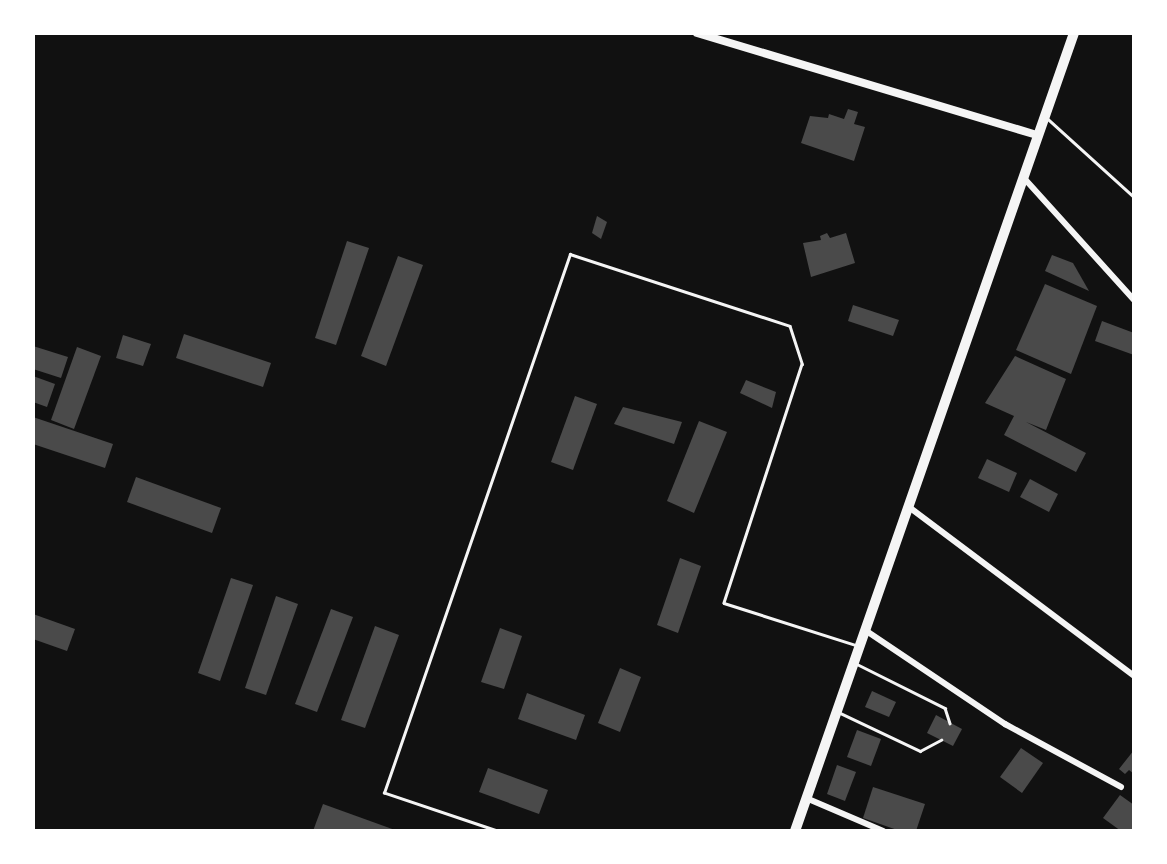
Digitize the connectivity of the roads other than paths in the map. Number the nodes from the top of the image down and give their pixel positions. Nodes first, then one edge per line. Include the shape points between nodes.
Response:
1 (696, 33) edge
2 (1074, 33) edge
3 (1044, 115) junction
4 (1036, 135) junction
5 (1023, 177) junction
6 (1134, 197) edge
7 (1134, 300) edge
8 (909, 507) junction
9 (865, 630) junction
10 (859, 646) junction
11 (854, 663) junction
12 (1134, 676) edge
13 (837, 712) junction
14 (950, 723) dead end
15 (941, 740) dead end
16 (1121, 787) dead end
17 (806, 798) junction
18 (497, 831) edge
19 (795, 831) edge
20 (883, 831) edge

1 - 4 street
2 - 3 main road
3 - 4 main road
3 - 6 lane
4 - 5 main road
5 - 7 street
5 - 8 main road
8 - 9 main road
8 - 12 street
9 - 10 main road
9 - 16 street via 1005,724
10 - 11 main road
10 - 18 lane via 724,603 802,363 790,326 570,254 384,793
11 - 13 main road
11 - 14 lane via 945,708
13 - 15 lane via 920,751
13 - 17 main road
17 - 19 main road
17 - 20 street

